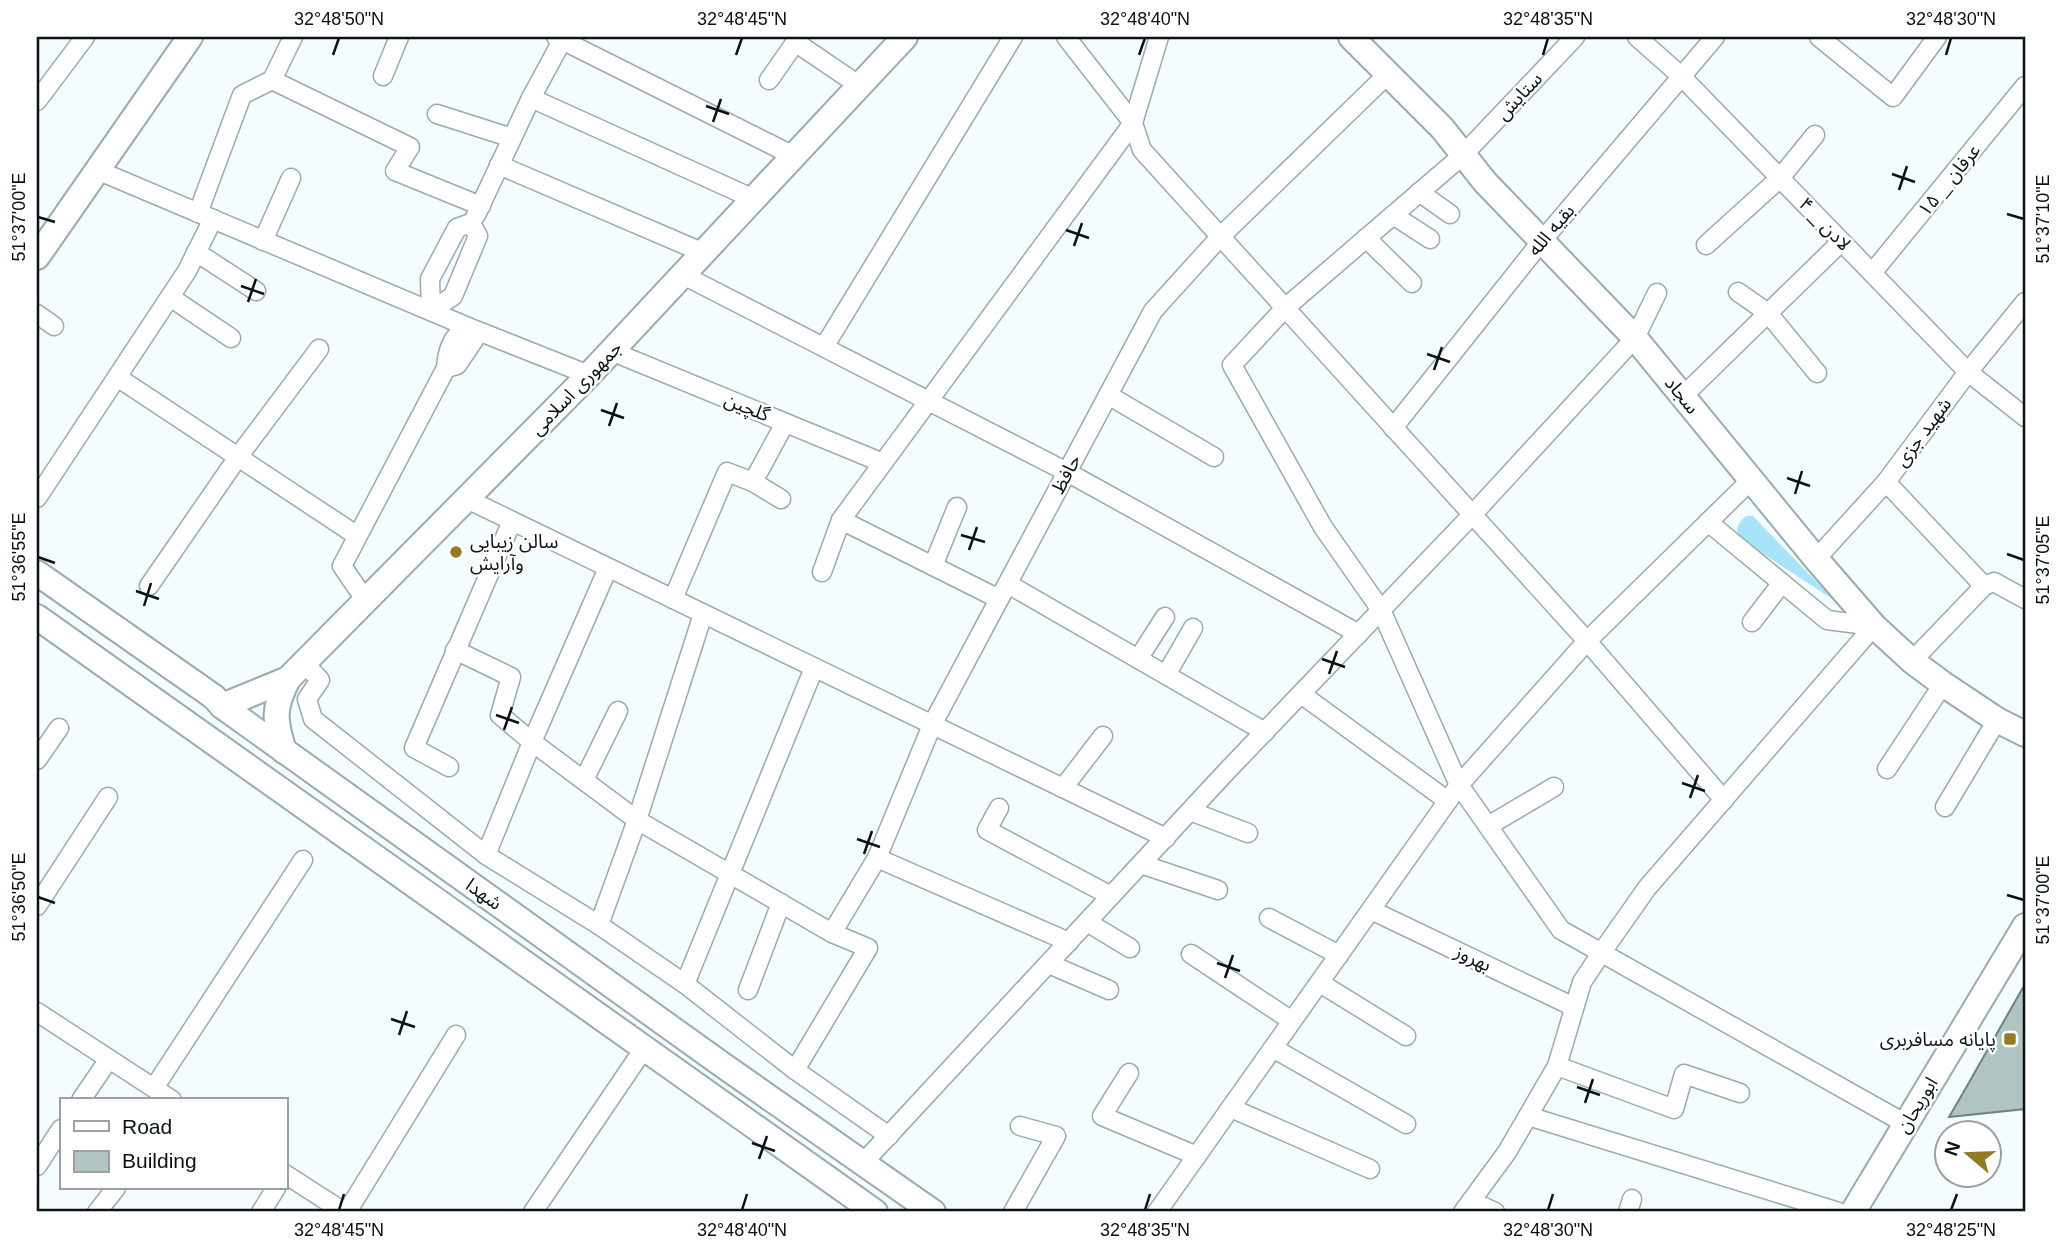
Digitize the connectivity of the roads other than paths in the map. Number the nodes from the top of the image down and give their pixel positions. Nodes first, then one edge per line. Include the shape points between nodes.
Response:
1 (85, 37) edge
2 (190, 37) edge
3 (293, 37) edge
4 (399, 37) edge
5 (905, 37) edge
6 (1013, 37) edge
7 (1066, 37) edge
8 (1159, 37) edge
9 (1352, 37) edge
10 (1575, 37) edge
11 (1637, 37) edge
12 (1715, 37) edge
13 (1819, 37) edge
14 (1937, 37) edge
15 (561, 38) edge
16 (797, 39) edge
17 (1388, 73) junction
18 (383, 76) dead end
19 (1681, 76) junction
20 (272, 80) junction
21 (769, 80) dead end
22 (860, 86) junction
23 (2025, 86) edge
24 (531, 98) junction
25 (37, 100) edge
26 (437, 114) dead end
27 (1133, 123) junction
28 (1815, 135) dead end
29 (512, 138) junction
30 (1463, 155) junction
31 (794, 156) junction
32 (499, 165) junction
33 (97, 170) junction
34 (291, 178) dead end
35 (1780, 178) junction
36 (1419, 192) junction
37 (754, 199) junction
38 (481, 206) junction
39 (1450, 214) dead end
40 (1393, 215) junction
41 (205, 216) junction
42 (471, 223) junction
43 (1220, 236) junction
44 (1366, 238) junction
45 (1430, 239) dead end
46 (263, 241) junction
47 (1541, 242) junction
48 (1841, 242) junction
49 (1706, 244) dead end
50 (196, 252) junction
51 (704, 253) junction
52 (37, 257) edge
53 (1872, 273) junction
54 (683, 275) junction
55 (1412, 283) dead end
56 (256, 291) dead end
57 (1738, 292) dead end
58 (1657, 293) dead end
59 (170, 297) junction
60 (2025, 302) edge
61 (1285, 308) junction
62 (431, 312) junction
63 (1768, 313) junction
64 (37, 314) edge
65 (54, 326) dead end
66 (468, 327) junction
67 (231, 338) dead end
68 (1635, 338) junction
69 (824, 347) junction
70 (319, 349) dead end
71 (611, 351) junction
72 (1968, 372) junction
73 (1817, 373) dead end
74 (589, 375) junction
75 (117, 377) junction
76 (1108, 395) junction
77 (1683, 396) junction
78 (929, 402) junction
79 (2025, 417) edge
80 (785, 423) junction
81 (1393, 428) junction
82 (238, 457) junction
83 (1214, 457) dead end
84 (883, 463) junction
85 (1067, 472) junction
86 (1751, 480) junction
87 (753, 482) junction
88 (1886, 482) junction
89 (37, 498) edge
90 (467, 499) junction
91 (781, 499) dead end
92 (957, 507) dead end
93 (1472, 515) junction
94 (841, 520) junction
95 (512, 521) junction
96 (1708, 522) junction
97 (356, 535) junction
98 (1816, 559) junction
99 (933, 566) junction
100 (608, 568) junction
101 (821, 572) dead end
102 (37, 573) edge
103 (1782, 583) junction
104 (149, 586) dead end
105 (1984, 586) junction
106 (37, 591) edge
107 (1004, 592) junction
108 (75, 599) junction
109 (673, 599) junction
110 (2025, 599) edge
111 (366, 601) junction
112 (1381, 610) junction
113 (703, 614) junction
114 (37, 617) edge
115 (1165, 617) dead end
116 (1752, 621) dead end
117 (1874, 626) junction
118 (1193, 628) dead end
119 (1359, 634) junction
120 (69, 640) junction
121 (1587, 641) junction
122 (455, 650) junction
123 (1138, 659) junction
124 (1912, 661) junction
125 (814, 668) junction
126 (296, 671) junction
127 (1166, 675) junction
128 (1943, 684) junction
129 (1301, 694) junction
130 (218, 701) junction
131 (618, 711) dead end
132 (1997, 720) junction
133 (932, 725) junction
134 (59, 728) dead end
135 (1265, 732) junction
136 (2025, 734) edge
137 (1103, 736) dead end
138 (532, 742) junction
139 (284, 751) junction
140 (37, 760) edge
141 (449, 767) dead end
142 (1887, 769) dead end
143 (583, 780) junction
144 (1460, 785) junction
145 (1554, 787) dead end
146 (1063, 788) junction
147 (108, 796) dead end
148 (1724, 800) junction
149 (1448, 801) junction
150 (1945, 807) dead end
151 (999, 808) dead end
152 (1190, 811) junction
153 (637, 820) junction
154 (1488, 826) junction
155 (1248, 833) dead end
156 (1166, 838) junction
157 (486, 855) junction
158 (877, 858) junction
159 (303, 860) dead end
160 (1141, 864) junction
161 (730, 873) junction
162 (1218, 890) dead end
163 (1111, 896) junction
164 (781, 903) junction
165 (37, 906) edge
166 (1371, 910) junction
167 (1269, 918) dead end
168 (1087, 922) junction
169 (599, 925) junction
170 (2025, 926) edge
171 (832, 933) junction
172 (1069, 942) junction
173 (1130, 948) dead end
174 (1602, 952) junction
175 (1191, 954) dead end
176 (1339, 955) junction
177 (579, 961) junction
178 (1049, 964) junction
179 (1320, 983) junction
180 (684, 984) junction
181 (561, 988) junction
182 (748, 990) dead end
183 (1109, 990) dead end
184 (1574, 1007) junction
185 (37, 1012) edge
186 (1292, 1021) junction
187 (456, 1035) dead end
188 (1406, 1036) dead end
189 (645, 1047) junction
190 (1273, 1048) junction
191 (109, 1059) junction
192 (1557, 1066) junction
193 (795, 1070) junction
194 (1129, 1073) dead end
195 (154, 1088) junction
196 (1740, 1093) dead end
197 (82, 1098) edge
198 (169, 1098) edge
199 (1231, 1108) junction
200 (1528, 1116) junction
201 (1406, 1124) dead end
202 (1906, 1124) junction
203 (1020, 1125) dead end
204 (60, 1131) edge
205 (889, 1136) junction
206 (1197, 1156) junction
207 (863, 1163) junction
208 (37, 1166) edge
209 (1370, 1169) dead end
210 (287, 1175) edge
211 (114, 1190) edge
212 (275, 1190) edge
213 (1467, 1207) edge
214 (97, 1212) edge
215 (261, 1212) edge
216 (346, 1212) edge
217 (533, 1212) edge
218 (875, 1212) edge
219 (933, 1212) edge
220 (1013, 1212) edge
221 (1157, 1212) edge
222 (1495, 1212) edge
223 (1839, 1212) edge
224 (1853, 1212) edge

1 - 25 street
2 - 33 street
3 - 20 street
4 - 18 street
5 - 22 street, جمهوری اسلامی
6 - 69 street
7 - 27 street
8 - 27 street
9 - 17 street, سجاد
10 - 30 street, ستایش
11 - 19 street, لادن _ ۴
12 - 19 street, بقیه الله
13 - 14 street via 1893,97
15 - 24 street
15 - 31 street
16 - 21 street
16 - 22 street
17 - 30 street, سجاد
17 - 43 street, حافظ
19 - 35 street, لادن _ ۴
19 - 47 street, بقیه الله
20 - 38 street via 410,147 395,171
20 - 41 street via 242,95
22 - 31 street, جمهوری اسلامی
23 - 53 street, عرفان _ ۱۵
24 - 29 street
24 - 37 street
26 - 29 street
27 - 43 street via 1142,150
27 - 78 street
28 - 35 street
29 - 32 street
30 - 36 street, ستایش
30 - 47 street, سجاد
31 - 37 street, جمهوری اسلامی
32 - 38 street
32 - 51 street
33 - 41 street
33 - 52 street
34 - 46 street
35 - 48 street, لادن _ ۴
35 - 49 street
36 - 39 street
36 - 40 street, ستایش
37 - 51 street, جمهوری اسلامی
38 - 42 street
40 - 44 street, ستایش
40 - 45 street
41 - 46 street
41 - 50 street
42 - 62 street via 457,228 430,279
42 - 62 street via 478,236 453,296
43 - 61 street
43 - 76 street, حافظ via 1153,311
44 - 55 street
44 - 61 street, ستایش
46 - 62 street
47 - 68 street, سجاد
47 - 81 street, بقیه الله
48 - 53 street, لادن _ ۴
48 - 63 street
50 - 56 street
50 - 59 street
51 - 54 street, جمهوری اسلامی
53 - 72 street, لادن _ ۴
54 - 69 street
54 - 71 street, جمهوری اسلامی
57 - 63 street
58 - 68 street
59 - 67 street
59 - 75 street
60 - 72 street, شهید جزی
61 - 81 street
61 - 112 street, ستایش via 1232,365 1323,527
62 - 66 street
63 - 73 street
63 - 77 street
64 - 65 street
66 - 74 street
66 - 97 street via 458,332 447,352 446,368
68 - 77 street, سجاد
68 - 93 street
69 - 78 street
70 - 82 street
71 - 74 street, جمهوری اسلامی
71 - 80 street, گلچین
72 - 79 street, لادن _ ۴
72 - 88 street, شهید جزی
74 - 90 street, جمهوری اسلامی
75 - 82 street
75 - 89 street
76 - 83 street
76 - 85 street, حافظ
77 - 86 street, سجاد
78 - 84 street
78 - 85 street
80 - 84 street, گلچین
80 - 87 street
81 - 93 street
82 - 97 street
82 - 104 street
84 - 94 street
85 - 107 street, حافظ
85 - 119 street
86 - 96 street
86 - 98 street, سجاد
87 - 91 street
87 - 109 street via 727,472
88 - 98 street, شهید جزی
88 - 105 street
90 - 95 street
90 - 111 street, جمهوری اسلامی
92 - 99 street
93 - 112 street
93 - 121 street
94 - 99 street
94 - 101 street
95 - 100 street
95 - 122 street
96 - 103 street
96 - 121 street
97 - 111 street via 342,566
98 - 117 street, سجاد
99 - 107 street
100 - 109 street
100 - 138 street
102 - 108 street, شهدا
103 - 116 street
103 - 117 street via 1827,620
105 - 110 street via 1994,582
105 - 124 street
106 - 108 street via 52,600
107 - 123 street
107 - 133 street, حافظ
108 - 130 street, شهدا
109 - 113 street
111 - 126 street, جمهوری اسلامی
112 - 119 street
112 - 144 street
113 - 125 street
113 - 153 street
114 - 120 street, شهدا
115 - 123 street
117 - 124 street, سجاد
117 - 148 street
118 - 127 street
119 - 129 street
120 - 130 street via 96,632 160,678
120 - 181 street, شهدا
121 - 144 street
121 - 148 street
122 - 138 street via 511,677 500,715
122 - 141 street via 414,748
123 - 127 street
124 - 128 street, سجاد
125 - 133 street
125 - 161 street
126 - 130 street, جمهوری اسلامی
126 - 139 street via 276,702
126 - 157 street via 320,680 307,699 313,719
127 - 135 street
128 - 132 street, سجاد
128 - 142 street
129 - 135 street
129 - 149 street
130 - 139 street, شهدا
131 - 143 street
132 - 136 street, سجاد
132 - 150 street
133 - 146 street
133 - 158 street, حافظ
134 - 140 street
135 - 152 street
137 - 146 street
138 - 143 street
138 - 157 street
139 - 177 street, شهدا
143 - 153 street
144 - 149 street
144 - 154 street
145 - 154 street
146 - 156 street
147 - 165 street
148 - 174 street via 1647,888
149 - 166 street
151 - 163 street via 987,830
152 - 155 street
152 - 156 street
153 - 161 street
153 - 169 street
154 - 174 street via 1561,930
156 - 160 street
157 - 169 street
158 - 171 street, حافظ
158 - 172 street
159 - 195 street
160 - 162 street
160 - 163 street
161 - 164 street
161 - 180 street
163 - 168 street
164 - 171 street
164 - 182 street
166 - 176 street
166 - 184 street, بهروز
167 - 176 street
168 - 172 street
168 - 173 street
169 - 180 street
170 - 202 street, ابوریحان
171 - 193 street via 868,947
172 - 178 street
174 - 184 street via 1582,982
174 - 202 street
175 - 186 street
176 - 179 street
177 - 181 street
177 - 207 street, شهدا
178 - 183 street
178 - 205 street
179 - 186 street
179 - 188 street
180 - 193 street
181 - 189 street, شهدا
184 - 192 street
185 - 191 street
186 - 190 street
187 - 216 street
189 - 217 street
189 - 218 street, شهدا
190 - 199 street
190 - 201 street
191 - 195 street
191 - 197 street
192 - 196 street via 1675,1109 1684,1074
192 - 200 street
193 - 205 street
194 - 206 street via 1102,1116
195 - 198 street
199 - 206 street
199 - 209 street
200 - 213 street
200 - 223 street
202 - 224 street, ابوریحان
203 - 220 street via 1056,1136
204 - 208 street
205 - 207 street
206 - 221 street
207 - 219 street, شهدا
210 - 216 street
211 - 214 street
212 - 215 street
213 - 222 street

